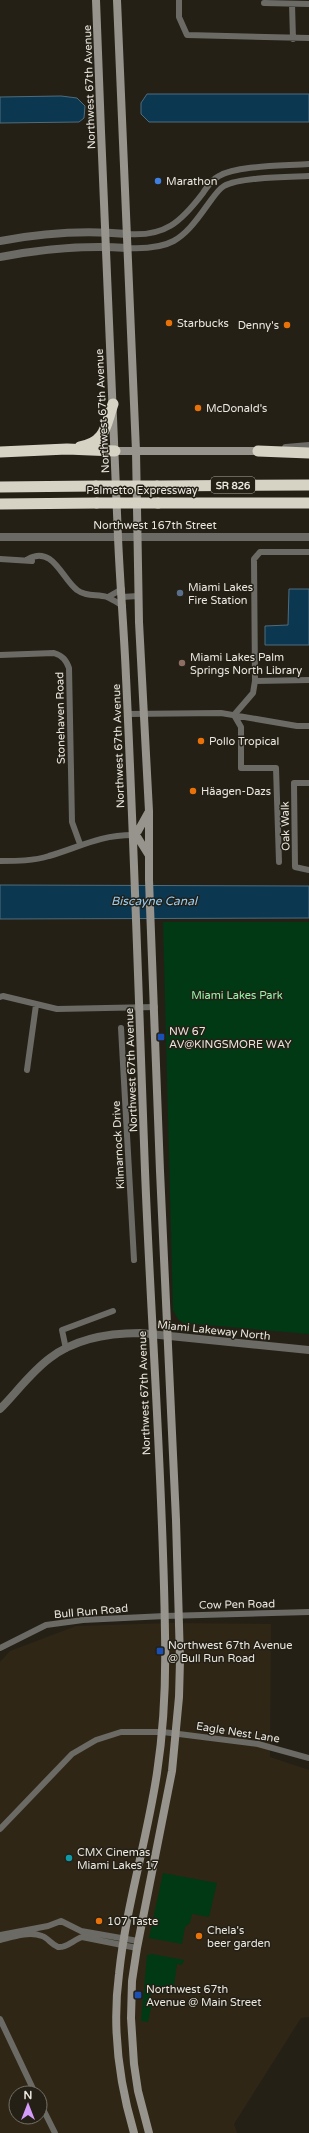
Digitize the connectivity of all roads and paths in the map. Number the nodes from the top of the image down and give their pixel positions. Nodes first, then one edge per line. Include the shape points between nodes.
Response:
1 (96, 0) edge
2 (117, 0) edge
3 (179, 0) edge
4 (264, 3) dead end
5 (292, 4) junction
6 (309, 4) edge
7 (309, 38) edge
8 (293, 39) junction
9 (309, 164) edge
10 (309, 176) edge
11 (104, 232) junction
12 (127, 234) junction
13 (0, 242) edge
14 (104, 246) junction
15 (128, 248) junction
16 (0, 257) edge
17 (113, 404) junction
18 (309, 446) edge
19 (68, 449) junction
20 (115, 451) junction
21 (136, 451) junction
22 (258, 451) junction
23 (0, 452) edge
24 (309, 453) edge
25 (309, 485) edge
26 (0, 487) edge
27 (309, 503) edge
28 (0, 504) edge
29 (118, 536) junction
30 (138, 536) junction
31 (0, 537) edge
32 (309, 537) edge
33 (309, 552) edge
34 (0, 560) edge
35 (122, 593) junction
36 (138, 596) junction
37 (108, 597) junction
38 (123, 606) junction
39 (0, 655) edge
40 (309, 680) edge
41 (255, 682) junction
42 (128, 714) junction
43 (144, 714) junction
44 (234, 715) junction
45 (309, 726) edge
46 (309, 783) edge
47 (149, 811) junction
48 (133, 835) junction
49 (80, 844) junction
50 (149, 858) junction
51 (0, 861) edge
52 (279, 862) dead end
53 (309, 870) edge
54 (0, 997) edge
55 (36, 1004) junction
56 (139, 1007) junction
57 (155, 1007) junction
58 (121, 1028) dead end
59 (27, 1070) dead end
60 (160, 1171) junction
61 (145, 1172) junction
62 (134, 1260) dead end
63 (113, 1311) dead end
64 (153, 1335) junction
65 (168, 1337) junction
66 (66, 1349) junction
67 (309, 1350) edge
68 (0, 1409) edge
69 (309, 1612) edge
70 (179, 1615) junction
71 (165, 1616) junction
72 (0, 1648) edge
73 (163, 1732) junction
74 (176, 1733) junction
75 (309, 1758) edge
76 (0, 1829) edge
77 (0, 1935) edge
78 (0, 1940) edge
79 (124, 1942) junction
80 (137, 1944) junction
81 (0, 2019) edge
82 (31, 2085) edge
83 (48, 2119) edge
84 (55, 2133) edge
85 (134, 2133) edge
86 (149, 2133) edge

1 - 11 main road, Northwest 67th Avenue
2 - 12 main road
3 - 8 street via 179,17 186,35
4 - 5 street
5 - 6 street
5 - 8 street
7 - 8 street
9 - 12 street via 225,173 211,182 174,226 149,234
10 - 15 street via 236,182 224,186 187,232 176,241 150,248
11 - 12 street
11 - 13 street via 43,234
11 - 14 main road, Northwest 67th Avenue
12 - 15 main road
14 - 15 street
14 - 16 street via 46,249
14 - 17 main road, Northwest 67th Avenue
15 - 21 main road
17 - 19 highway via 104,432 96,442
17 - 20 main road, Northwest 67th Avenue
18 - 22 street
19 - 20 highway
19 - 23 highway
20 - 21 main road
20 - 29 main road, Northwest 67th Avenue
21 - 22 main road
21 - 30 main road
22 - 24 highway
25 - 26 highway, Palmetto Expressway / SR 826, bridge
27 - 28 highway, Palmetto Expressway / SR 826, bridge
29 - 30 street, Northwest 167th Street
29 - 31 street, Northwest 167th Street
29 - 35 main road, Northwest 67th Avenue
30 - 32 street, Northwest 167th Street
30 - 36 main road
33 - 41 street via 260,552 254,559
34 - 37 street via 28,559 47,562 58,568 80,592
35 - 36 street
35 - 37 street
35 - 38 main road, Northwest 67th Avenue
36 - 43 main road
37 - 38 street
38 - 42 main road, Northwest 67th Avenue
39 - 49 street, Stonehaven Road via 54,653 62,656 70,668 72,822
40 - 41 street
41 - 44 street via 253,693
42 - 43 street
42 - 48 main road, Northwest 67th Avenue
43 - 44 street
43 - 47 main road
44 - 45 street
44 - 52 street via 241,727 241,768 276,768
46 - 53 street, Oak Walk via 294,783 295,867
47 - 48 main road
47 - 50 main road
48 - 49 street via 108,836
48 - 50 main road via 138,838
48 - 56 main road, Northwest 67th Avenue
49 - 51 street via 49,856
50 - 57 main road
54 - 55 street
55 - 56 street via 57,1009
55 - 59 street
56 - 57 street
56 - 61 main road, Northwest 67th Avenue
57 - 60 main road
58 - 62 street, Kilmarnock Drive
60 - 61 main road
60 - 65 main road
61 - 64 main road, Northwest 67th Avenue
63 - 66 street via 62,1330
64 - 65 street, Miami Lakeway North
64 - 66 street, Miami Lakeway North via 114,1333 91,1337
64 - 71 main road, Northwest 67th Avenue
65 - 67 street, Miami Lakeway North
65 - 70 main road
66 - 68 street, Miami Lakeway North via 50,1358
69 - 70 street, Cow Pen Road
70 - 71 street, Cow Pen Road
70 - 74 main road via 180,1690
71 - 72 street, Bull Run Road via 84,1620 46,1625
71 - 73 main road, Northwest 67th Avenue via 166,1675
73 - 74 street, Eagle Nest Lane
73 - 76 street, Eagle Nest Lane via 120,1732 84,1746 67,1758
73 - 79 main road, Northwest 67th Avenue via 151,1812
74 - 75 street, Eagle Nest Lane via 258,1744
74 - 80 main road via 163,1821
77 - 79 street via 61,1921 81,1931
78 - 79 street via 35,1934 58,1947 66,1946 82,1937
79 - 80 street
79 - 85 main road, Northwest 67th Avenue via 117,1994 117,2035 122,2083
80 - 86 main road via 131,2002 133,2051 138,2091
81 - 82 street
83 - 84 street

